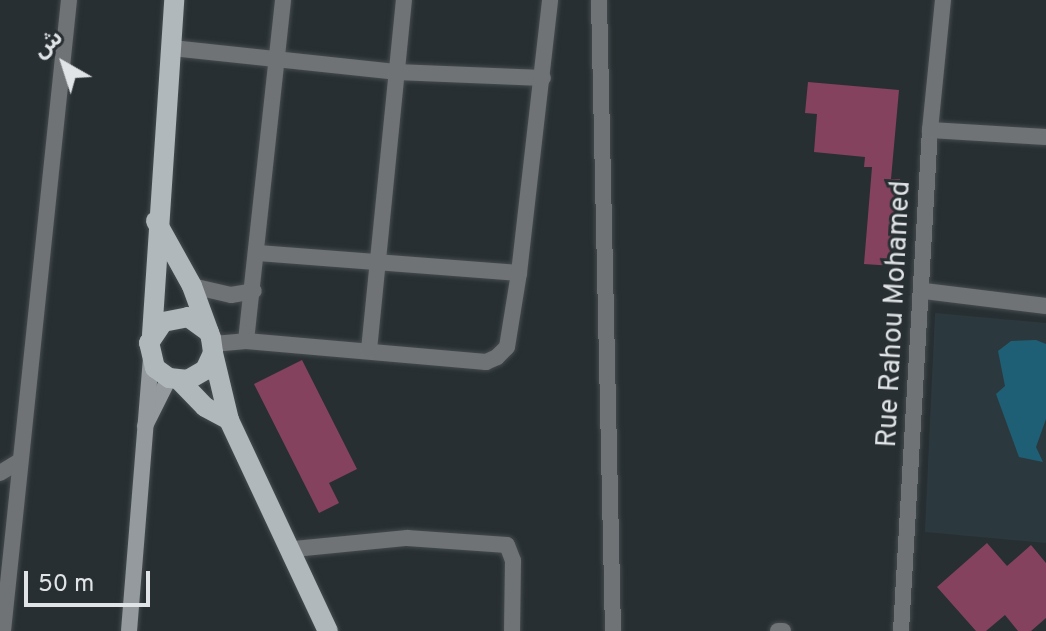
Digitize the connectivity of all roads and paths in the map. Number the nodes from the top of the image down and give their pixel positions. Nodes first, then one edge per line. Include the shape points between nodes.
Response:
1 (69, 0) edge
2 (174, 0) edge
3 (283, 0) edge
4 (404, 0) edge
5 (599, 0) edge
6 (943, 0) edge
7 (552, 5) edge
8 (172, 48) junction
9 (277, 58) junction
10 (396, 72) junction
11 (543, 78) junction
12 (930, 130) junction
13 (1046, 137) edge
14 (156, 221) junction
15 (258, 253) junction
16 (378, 264) junction
17 (519, 273) junction
18 (192, 286) junction
19 (254, 291) junction
20 (924, 291) junction
21 (231, 295) junction
22 (199, 306) junction
23 (1046, 306) edge
24 (178, 316) junction
25 (152, 335) junction
26 (246, 341) junction
27 (212, 343) junction
28 (369, 350) junction
29 (151, 360) junction
30 (174, 379) junction
31 (229, 420) junction
32 (142, 431) junction
33 (18, 462) junction
34 (0, 473) edge
35 (294, 549) junction
36 (3, 631) edge
37 (129, 631) edge
38 (328, 631) edge
39 (512, 631) edge
40 (613, 631) edge
41 (901, 631) edge

1 - 33 street
2 - 8 main road
3 - 9 street
4 - 10 street
5 - 40 street
6 - 12 street, Rue Rahou Mohamed
7 - 11 street
8 - 9 street
8 - 14 main road
9 - 10 street
9 - 15 street
10 - 11 street
10 - 16 street
11 - 17 street
12 - 13 street
12 - 20 street, Rue Rahou Mohamed
14 - 18 main road
14 - 25 main road
15 - 16 street
15 - 19 street
16 - 17 street
16 - 28 street
17 - 28 street via 507,347 497,357 486,362
18 - 21 street
18 - 22 main road
19 - 21 street
19 - 26 street
20 - 23 street
20 - 41 street, Rue Rahou Mohamed
21 - 22 street
22 - 24 street
22 - 27 main road
24 - 25 main road
24 - 27 main road via 196,320
25 - 29 main road
26 - 27 street
26 - 28 street
27 - 30 main road via 197,376
27 - 31 main road
29 - 30 main road
29 - 32 main road
30 - 31 main road
30 - 32 main road
31 - 35 main road
32 - 37 main road
33 - 34 street
33 - 36 street
35 - 38 main road
35 - 39 street via 407,538 507,545 513,561

